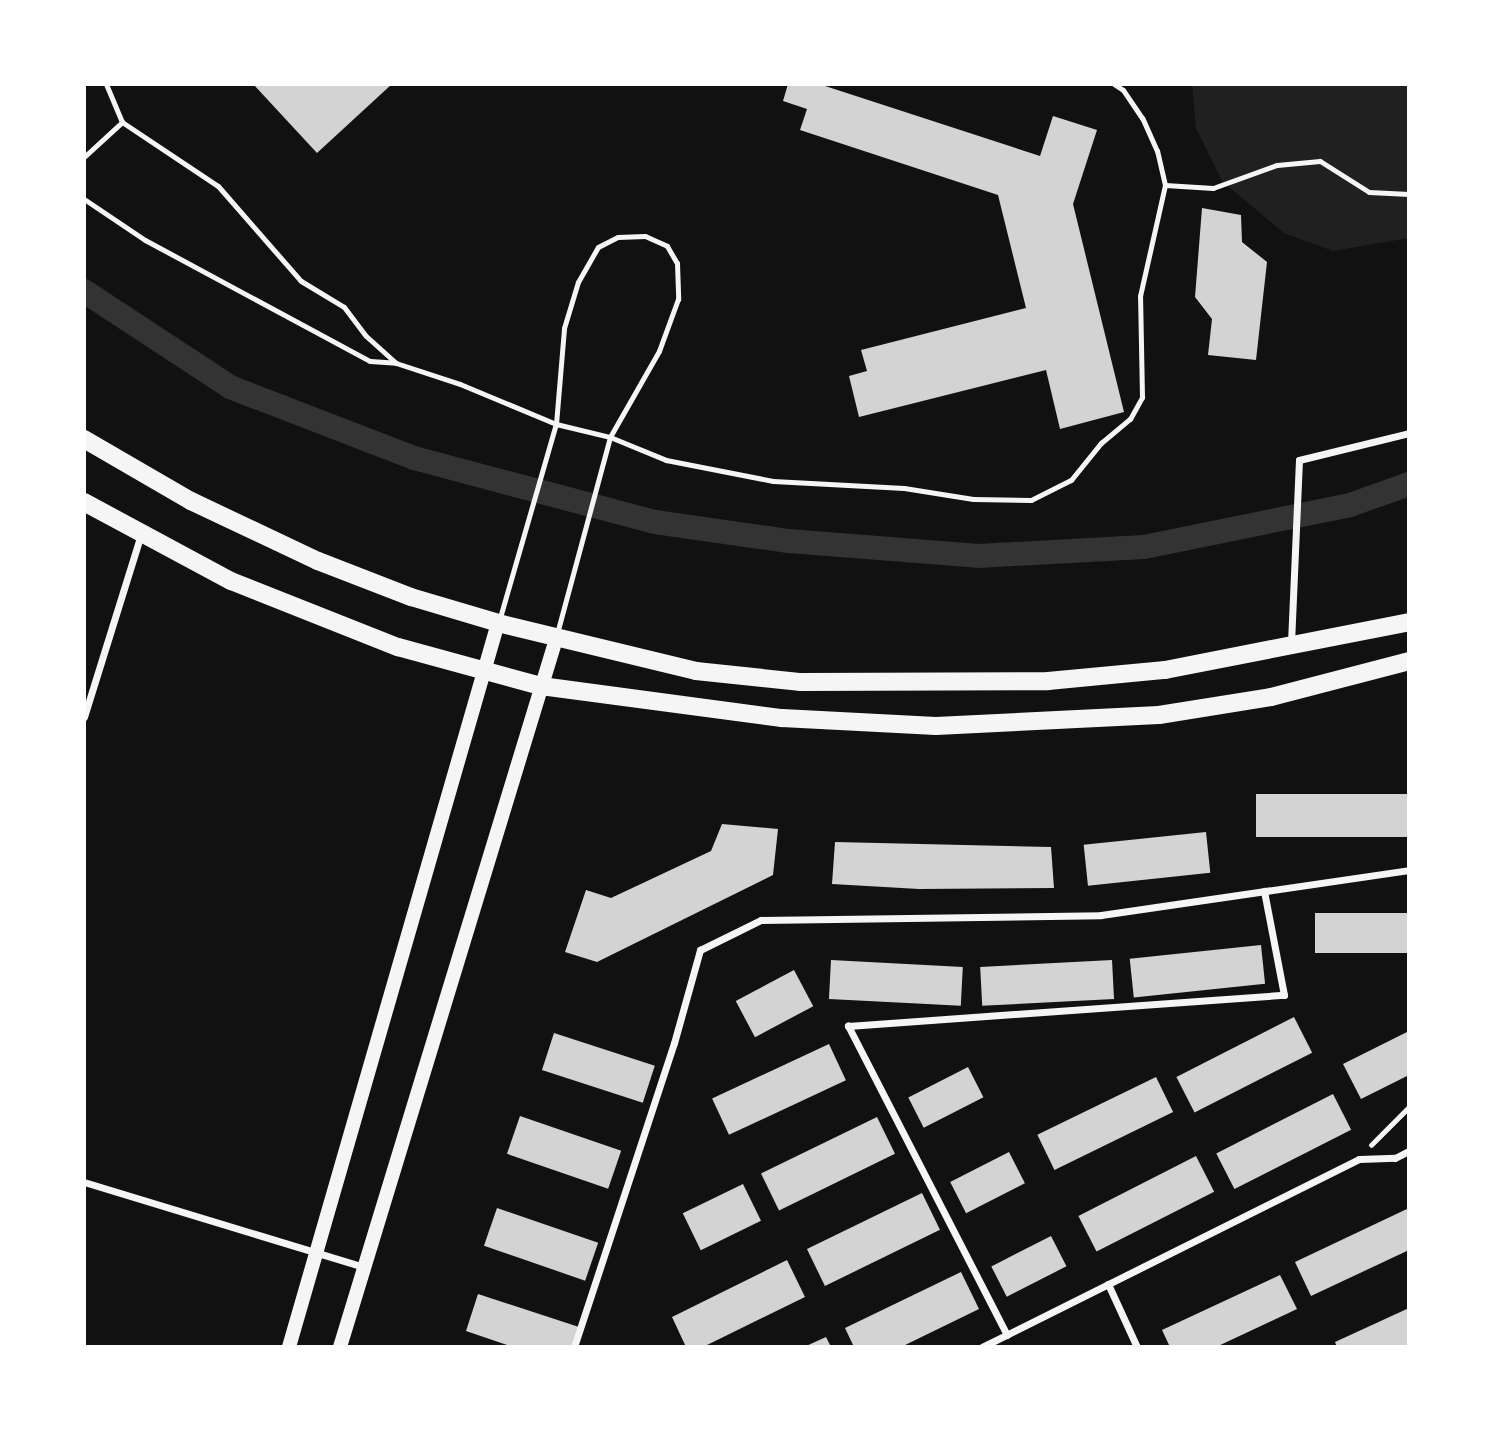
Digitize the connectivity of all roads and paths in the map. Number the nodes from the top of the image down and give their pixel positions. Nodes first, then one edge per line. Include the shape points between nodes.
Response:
1 (106, 84) edge
2 (1114, 84) edge
3 (122, 122) junction
4 (84, 157) edge
5 (1165, 186) junction
6 (1409, 194) edge
7 (84, 199) edge
8 (396, 363) junction
9 (556, 424) junction
10 (1409, 433) edge
11 (610, 437) junction
12 (84, 439) edge
13 (84, 502) edge
14 (141, 534) junction
15 (1409, 622) edge
16 (498, 623) junction
17 (556, 636) junction
18 (1291, 648) junction
19 (1409, 661) edge
20 (485, 672) junction
21 (541, 686) junction
22 (84, 717) edge
23 (1409, 870) edge
24 (1264, 891) junction
25 (1409, 1107) edge
26 (1409, 1151) edge
27 (1359, 1159) junction
28 (84, 1182) edge
29 (316, 1254) junction
30 (364, 1267) junction
31 (1108, 1284) junction
32 (1007, 1335) junction
33 (289, 1347) edge
34 (340, 1347) edge
35 (574, 1347) edge
36 (982, 1347) edge
37 (1138, 1347) edge

1 - 3 lane
2 - 5 lane via 1142,118 1157,150
3 - 4 lane
3 - 8 lane via 218,186 301,281 344,307 366,336
5 - 6 lane via 1213,188 1277,165 1320,161 1369,192
5 - 11 lane via 1140,296 1142,397 1130,419 1101,443 1071,480 1031,500 773,481 666,460
7 - 8 lane via 246,297 370,361
8 - 9 lane
9 - 11 lane
9 - 11 lane via 564,328 578,282 598,247 618,237 645,236 667,246 677,263 678,299 659,351
9 - 16 lane
10 - 18 street via 1299,460
11 - 17 lane
12 - 16 main road via 191,501 318,561 411,597
13 - 14 main road
14 - 20 main road via 231,581 398,647
14 - 22 street
15 - 18 main road
16 - 17 main road
16 - 20 main road
17 - 18 main road via 696,671 801,682 1048,681 1165,670
17 - 21 main road
19 - 21 main road via 1271,697 1159,715 936,726 782,718
20 - 21 main road
20 - 29 main road
21 - 30 main road
23 - 24 street
24 - 32 street via 1284,995 849,1026
24 - 35 street via 1101,915 761,920 699,950 674,1043
25 - 27 path
26 - 27 street via 1395,1158
27 - 31 street
28 - 29 street
29 - 30 street
29 - 33 main road
30 - 34 main road
31 - 32 street
31 - 37 street
32 - 36 street

